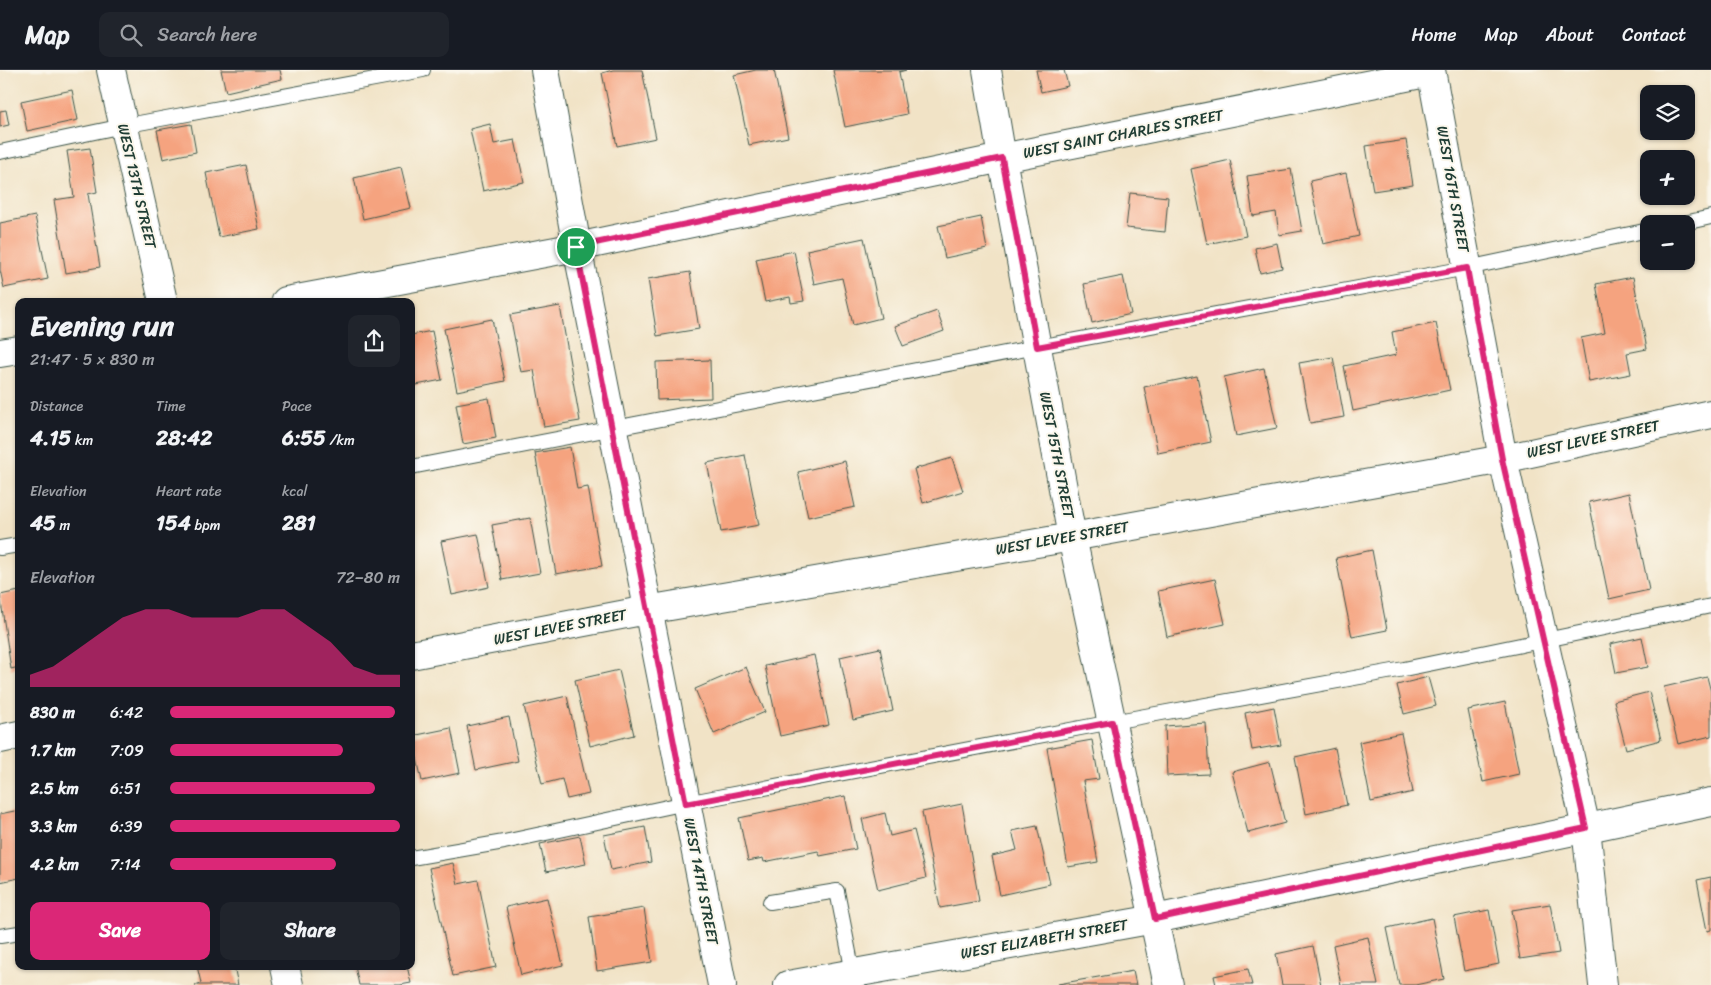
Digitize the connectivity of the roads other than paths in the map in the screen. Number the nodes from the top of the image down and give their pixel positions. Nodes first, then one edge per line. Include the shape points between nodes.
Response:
1 (110, 70) edge
2 (423, 70) edge
3 (545, 70) edge
4 (987, 70) edge
5 (1431, 71) edge
6 (123, 126) junction
7 (0, 152) edge
8 (1002, 158) junction
9 (1711, 218) edge
10 (1695, 221) edge
11 (1640, 232) edge
12 (576, 247) junction
13 (1467, 268) junction
14 (162, 298) edge
15 (302, 298) edge
16 (1037, 347) junction
17 (15, 351) edge
18 (0, 353) edge
19 (1711, 414) edge
20 (612, 429) junction
21 (1502, 459) junction
22 (415, 466) edge
23 (1072, 537) junction
24 (15, 546) edge
25 (0, 548) edge
26 (1711, 606) edge
27 (647, 610) junction
28 (1544, 640) junction
29 (415, 654) edge
30 (1112, 722) junction
31 (15, 736) edge
32 (0, 739) edge
33 (1711, 802) edge
34 (686, 804) junction
35 (1586, 828) junction
36 (415, 857) edge
37 (770, 902) dead end
38 (1155, 919) junction
39 (15, 933) edge
40 (0, 936) edge
41 (287, 970) edge
42 (853, 973) junction
43 (289, 985) edge
44 (722, 985) edge
45 (788, 985) edge
46 (1168, 985) edge
47 (1603, 985) edge

1 - 6 street, WEST 13TH STREET
2 - 6 lane
3 - 12 street, WEST 14TH STREET
4 - 8 street, WEST 15TH STREET
5 - 8 street, WEST SAINT CHARLES STREET
5 - 13 street, WEST 16TH STREET
6 - 7 lane
6 - 14 street, WEST 13TH STREET
8 - 12 street, WEST SAINT CHARLES STREET
8 - 16 street, WEST 15TH STREET
9 - 10 lane
11 - 13 lane
12 - 15 street, WEST SAINT CHARLES STREET
12 - 20 street, WEST 14TH STREET
13 - 16 lane
13 - 21 street, WEST 16TH STREET
16 - 20 lane
16 - 23 street, WEST 15TH STREET
17 - 18 street
19 - 21 street, WEST LEVEE STREET
20 - 22 lane
20 - 27 street, WEST 14TH STREET
21 - 23 street, WEST LEVEE STREET
21 - 28 street, WEST 16TH STREET
23 - 27 street, WEST LEVEE STREET
23 - 30 street, WEST 15TH STREET
24 - 25 lane
26 - 28 lane
27 - 29 street, WEST LEVEE STREET
27 - 34 street, WEST 14TH STREET
28 - 30 lane
28 - 35 street, WEST 16TH STREET
30 - 34 lane
30 - 38 street, WEST 15TH STREET
31 - 32 street
33 - 35 street, WEST ELIZABETH STREET
34 - 36 lane
34 - 44 street, WEST 14TH STREET
35 - 38 street, WEST ELIZABETH STREET
35 - 47 street, WEST 16TH STREET
37 - 42 lane via 837,891
38 - 42 street, WEST ELIZABETH STREET
38 - 46 street, WEST 15TH STREET
39 - 40 lane
41 - 43 street
42 - 45 street, WEST ELIZABETH STREET

